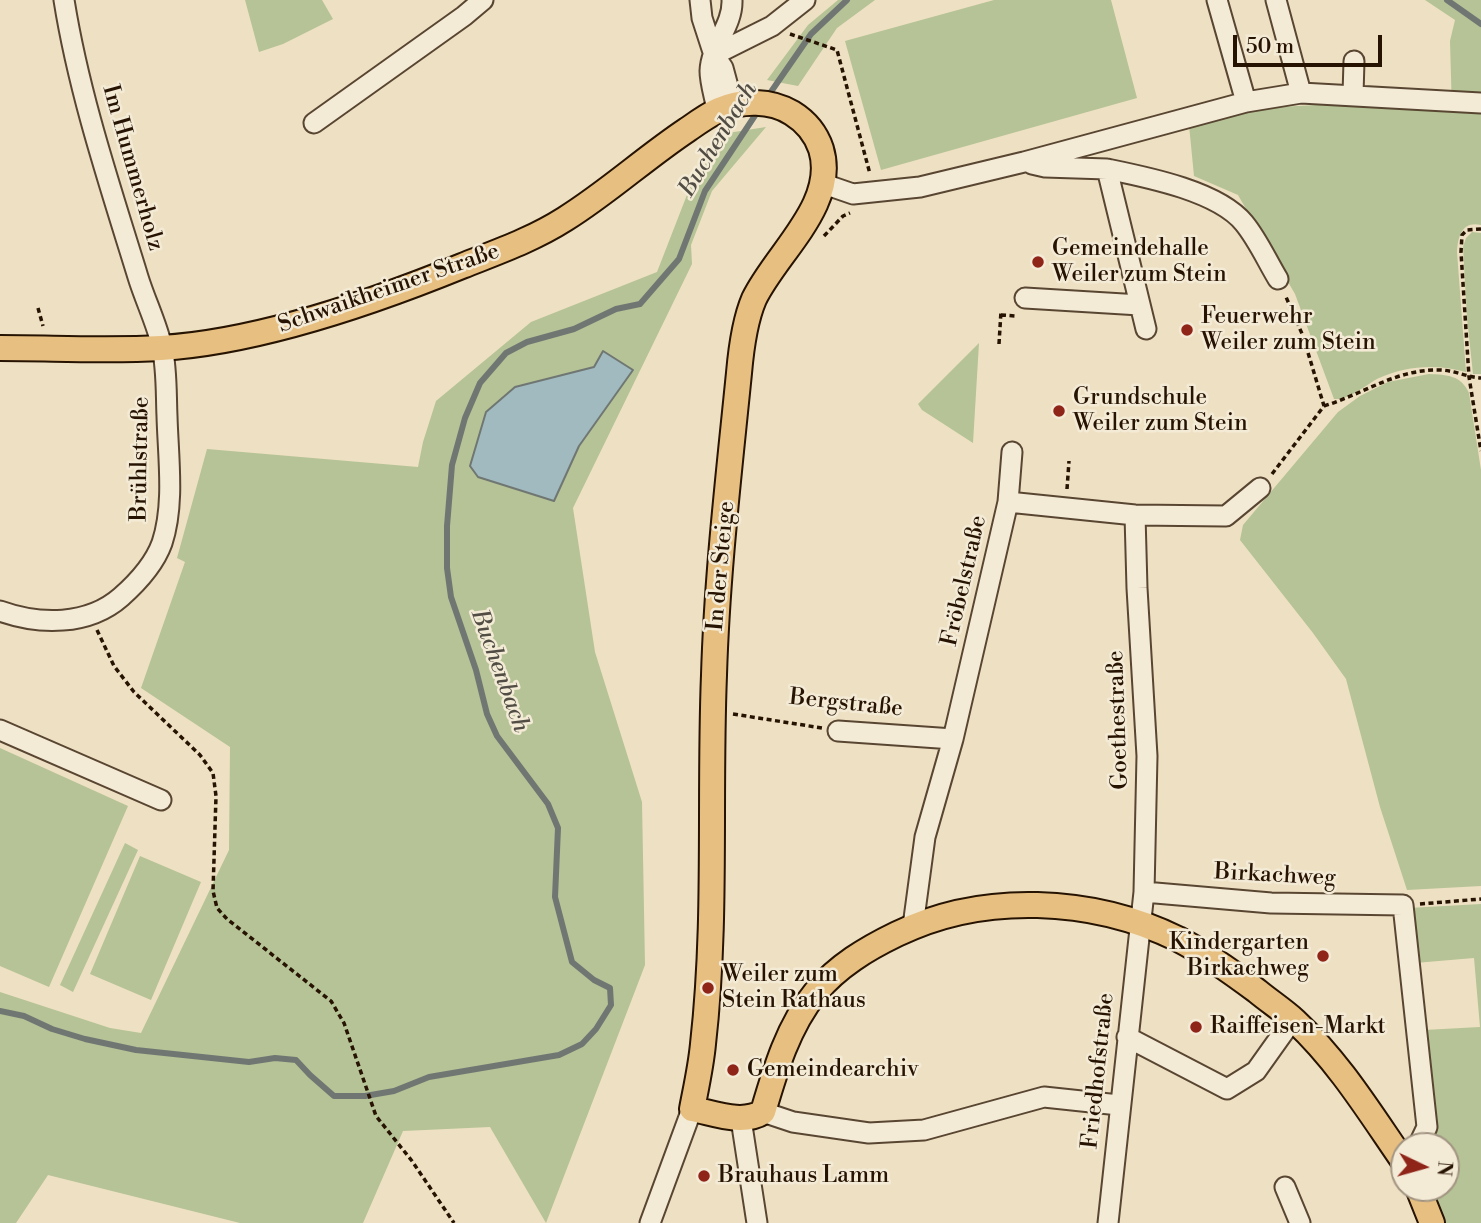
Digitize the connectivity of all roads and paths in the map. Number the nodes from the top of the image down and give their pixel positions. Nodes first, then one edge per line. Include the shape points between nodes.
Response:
1 (64, 0) edge
2 (483, 0) edge
3 (699, 0) edge
4 (732, 0) edge
5 (805, 0) edge
6 (1217, 0) edge
7 (1276, 0) edge
8 (784, 32) dead end
9 (714, 55) junction
10 (1354, 61) dead end
11 (1301, 93) junction
12 (1353, 95) junction
13 (1246, 102) junction
14 (1481, 103) edge
15 (729, 107) junction
16 (313, 123) dead end
17 (1024, 162) junction
18 (1107, 169) junction
19 (876, 180) dead end
20 (824, 184) junction
21 (854, 211) dead end
22 (1481, 229) edge
23 (817, 245) dead end
24 (1278, 279) joint
25 (1025, 298) dead end
26 (1140, 305) junction
27 (1001, 311) dead end
28 (1146, 329) dead end
29 (999, 344) dead end
30 (0, 348) edge
31 (163, 348) junction
32 (1469, 377) junction
33 (1481, 378) edge
34 (1324, 406) junction
35 (1481, 451) edge
36 (1012, 452) dead end
37 (1069, 461) dead end
38 (1260, 488) joint
39 (1008, 502) junction
40 (1065, 508) junction
41 (1135, 515) junction
42 (0, 611) edge
43 (91, 616) junction
44 (734, 714) dead end
45 (0, 730) edge
46 (838, 731) joint
47 (953, 739) junction
48 (161, 800) dead end
49 (1144, 892) junction
50 (1481, 898) edge
51 (1402, 905) junction
52 (1140, 924) junction
53 (913, 926) junction
54 (1293, 1019) junction
55 (1127, 1037) junction
56 (1119, 1105) junction
57 (692, 1109) junction
58 (752, 1115) junction
59 (1424, 1132) edge
60 (1390, 1141) edge
61 (1285, 1187) dead end
62 (1424, 1202) edge
63 (454, 1223) edge
64 (650, 1223) edge
65 (757, 1223) edge
66 (1108, 1223) edge
67 (1300, 1223) edge
68 (1432, 1223) edge

1 - 31 street, Im Hummerholz via 88,108
2 - 16 street
3 - 9 street
4 - 9 street via 728,26
5 - 9 street via 772,26
6 - 13 street
7 - 11 street
8 - 19 path via 837,50 870,176
9 - 15 street via 723,68
10 - 12 street
11 - 12 street
11 - 13 street
12 - 14 street
13 - 17 street
15 - 20 main road via 754,102 772,105 805,122 824,158
15 - 31 main road, Schwaikheimer Straße via 660,148 567,218 523,243 416,285 307,319 227,339
17 - 18 street
17 - 20 street via 920,187 853,194
18 - 24 street via 1170,184 1227,208 1244,223
18 - 26 street
20 - 57 main road, In der Steige via 815,206 752,303 740,358 714,675 708,988
21 - 23 path via 843,216
22 - 32 path via 1462,235
24 - 34 path via 1303,336
25 - 26 street
26 - 28 street
27 - 29 path
30 - 31 main road, Schwaikheimer Straße
31 - 43 street, Brühlstraße via 168,449 167,522 162,542 137,583 114,604
32 - 33 path
32 - 34 path via 1454,370 1418,371
32 - 35 path
34 - 38 path
36 - 39 street
37 - 40 path
38 - 41 street, Fröbelstraße via 1226,516
39 - 40 street, Fröbelstraße
39 - 47 street, Fröbelstraße
40 - 41 street, Fröbelstraße
41 - 49 street, Goethestraße via 1147,757
42 - 43 street, Brühlstraße via 45,620
43 - 63 path via 114,666 134,692 213,773 217,908 331,1001 344,1023 376,1116
44 - 46 path, Bergstraße
45 - 48 street
46 - 47 street, Bergstraße
47 - 53 street, Fröbelstraße via 925,837
49 - 51 street, Birkachweg via 1360,913
49 - 52 street, Goethestraße
50 - 51 path
51 - 59 street
52 - 53 main road via 1073,907 1007,906
52 - 54 main road via 1178,940 1238,977
52 - 55 street, Friedhofstraße
53 - 58 main road via 836,971 814,994
54 - 55 street via 1256,1071 1227,1089
54 - 60 main road via 1342,1071
55 - 56 street, Friedhofstraße
56 - 58 street via 1044,1097 924,1130 895,1133 834,1129
56 - 66 street, Friedhofstraße
57 - 58 main road
57 - 64 street
58 - 65 street
61 - 67 street
62 - 68 main road

